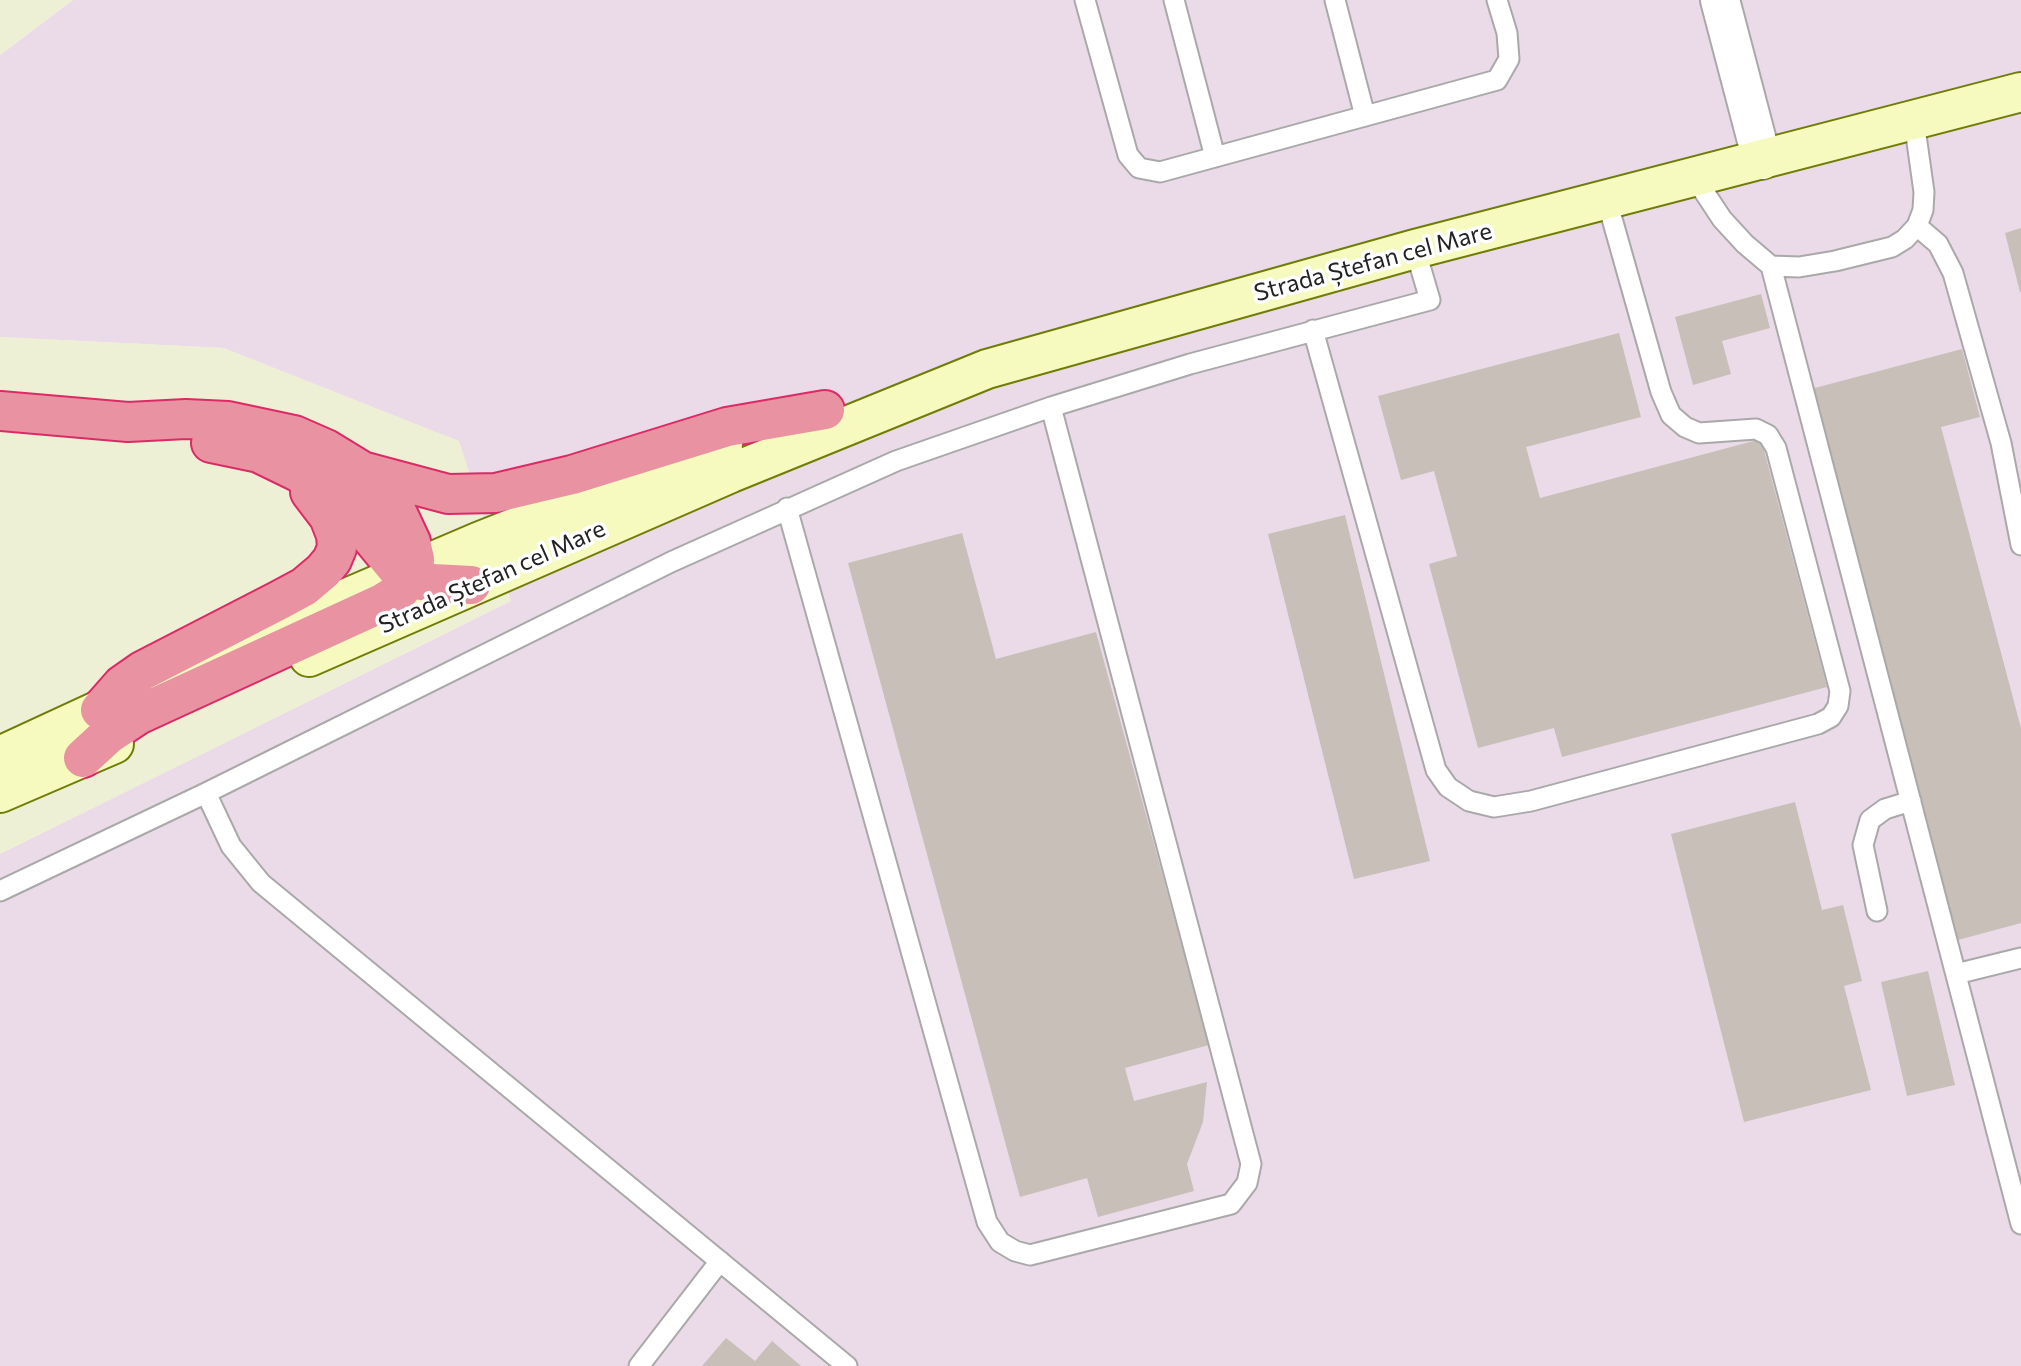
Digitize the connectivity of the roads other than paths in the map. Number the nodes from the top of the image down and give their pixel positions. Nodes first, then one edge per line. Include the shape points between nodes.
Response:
1 (1085, 0) edge
2 (1174, 0) edge
3 (1335, 0) edge
4 (1497, 0) edge
5 (1720, 0) edge
6 (2021, 92) edge
7 (1366, 116) junction
8 (1914, 121) junction
9 (1215, 157) junction
10 (1762, 160) junction
11 (1695, 178) junction
12 (1607, 201) junction
13 (1917, 226) junction
14 (1415, 249) junction
15 (1771, 266) junction
16 (1313, 330) junction
17 (987, 369) junction
18 (1051, 407) junction
19 (825, 410) junction
20 (0, 411) edge
21 (128, 422) junction
22 (362, 471) junction
23 (298, 472) junction
24 (787, 508) junction
25 (2021, 545) edge
26 (409, 574) junction
27 (471, 585) junction
28 (100, 710) junction
29 (0, 756) edge
30 (83, 758) junction
31 (0, 793) edge
32 (206, 793) junction
33 (1911, 801) junction
34 (0, 891) edge
35 (1877, 912) dead end
36 (2021, 958) edge
37 (1956, 974) junction
38 (2021, 1224) edge
39 (720, 1261) junction
40 (639, 1366) edge
41 (848, 1366) edge

1 - 9 lane via 1128,155 1139,168 1160,173
2 - 9 lane
3 - 7 lane
4 - 7 lane via 1509,59 1497,80
5 - 10 street
6 - 8 main road, Strada Ștefan cel Mare
7 - 9 lane
8 - 10 main road, Strada Ștefan cel Mare
8 - 13 lane via 1924,192
10 - 11 main road, Strada Ștefan cel Mare
11 - 12 main road, Strada Ștefan cel Mare
11 - 15 lane via 1722,219
12 - 14 main road, Strada Ștefan cel Mare
12 - 16 lane via 1671,415 1699,433 1756,429 1768,435 1776,448 1840,691 1831,717 1818,724 1531,802 1494,807 1469,802 1448,786 1436,769
13 - 15 lane via 1892,247 1799,267
13 - 25 lane via 1938,244 1953,273 2001,443
14 - 16 lane via 1430,300
14 - 17 main road, Strada Ștefan cel Mare
15 - 33 lane
16 - 18 lane
17 - 19 main road, Strada Ștefan cel Mare via 891,388
17 - 27 main road, Strada Ștefan cel Mare
18 - 24 lane via 896,461
18 - 24 lane via 1251,1164 1247,1183 1231,1204 1030,1255 1000,1242 987,1222
19 - 22 highway via 727,427 572,475 496,493 448,494
19 - 26 main road, Strada Ștefan cel Mare via 697,455
20 - 21 highway
21 - 22 highway via 207,420 268,428 315,444
21 - 23 highway via 188,440 259,453
22 - 26 highway via 405,525 415,559
23 - 26 highway via 345,506 397,569
23 - 28 highway via 336,535 337,548 323,571 304,587 142,671
24 - 32 lane
26 - 27 highway via 433,583
26 - 28 main road, Strada Ștefan cel Mare via 281,626
26 - 30 highway via 398,593 382,603 138,715
27 - 30 main road, Strada Ștefan cel Mare
28 - 29 main road, Strada Ștefan cel Mare
30 - 31 main road, Strada Ștefan cel Mare
32 - 34 lane
32 - 39 lane via 231,846 261,883
33 - 35 lane via 1885,809 1870,820 1863,845
33 - 37 lane
36 - 37 lane
37 - 38 lane
39 - 40 lane
39 - 41 lane

